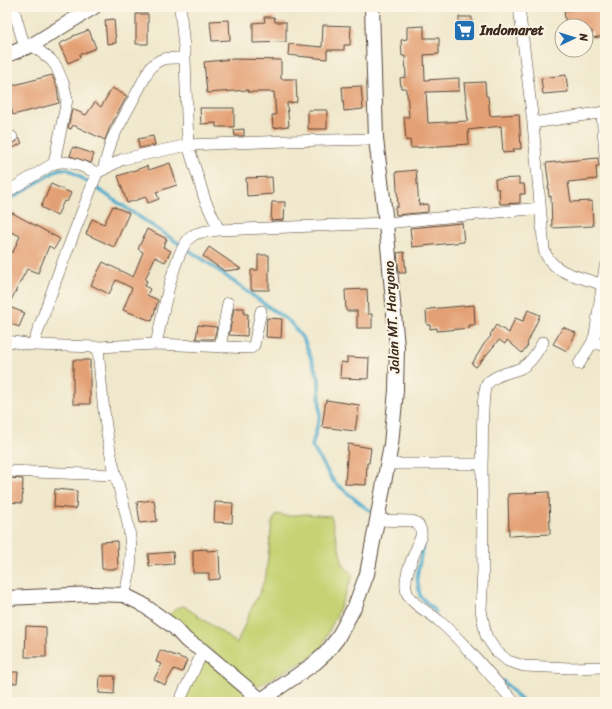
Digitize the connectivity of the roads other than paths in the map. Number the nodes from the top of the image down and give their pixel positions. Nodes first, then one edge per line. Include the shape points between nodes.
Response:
1 (13, 7) edge
2 (94, 7) edge
3 (180, 7) edge
4 (372, 7) edge
5 (519, 7) edge
6 (29, 46) junction
7 (7, 55) edge
8 (185, 58) junction
9 (603, 113) edge
10 (533, 123) junction
11 (376, 139) junction
12 (188, 145) junction
13 (605, 155) edge
14 (54, 163) junction
15 (99, 174) junction
16 (7, 192) edge
17 (540, 208) junction
18 (386, 223) junction
19 (219, 230) junction
20 (605, 267) edge
21 (603, 286) edge
22 (228, 303) dead end
23 (261, 311) dead end
24 (7, 341) edge
25 (543, 342) dead end
26 (592, 343) junction
27 (156, 344) junction
28 (33, 345) junction
29 (605, 345) edge
30 (98, 347) junction
31 (220, 347) junction
32 (579, 364) dead end
33 (387, 464) junction
34 (482, 464) junction
35 (7, 471) edge
36 (115, 475) junction
37 (377, 513) junction
38 (124, 595) junction
39 (7, 598) edge
40 (203, 651) junction
41 (605, 667) edge
42 (261, 701) edge
43 (179, 702) edge
44 (514, 702) edge

1 - 6 street
2 - 6 street
3 - 8 street
4 - 11 street, Jalan MT. Haryono
5 - 10 street
6 - 7 street
6 - 14 street via 51,60 64,85 67,100
8 - 12 street
8 - 15 street via 158,60 150,68 112,139
9 - 10 street
9 - 13 street
10 - 17 street
11 - 12 street
11 - 18 street, Jalan MT. Haryono
12 - 15 street via 122,159
12 - 19 street via 205,200
14 - 15 street via 66,162
14 - 16 street
15 - 28 street via 57,277
17 - 18 street
17 - 21 street via 544,250 551,264 566,273
18 - 19 street
18 - 33 street, Jalan MT. Haryono via 397,347 396,390
19 - 27 street via 195,234 183,248 173,275
20 - 21 street
21 - 26 street
22 - 31 street
23 - 31 street via 252,347
24 - 28 street
25 - 34 street via 532,359 522,367 493,378 486,385
26 - 29 street
26 - 32 street
27 - 30 street
27 - 31 street
28 - 30 street
30 - 36 street via 103,410
33 - 34 street
33 - 37 street, Jalan MT. Haryono
34 - 41 street via 481,610 486,636 496,651 508,661 524,666
35 - 36 street
36 - 38 street via 131,542 131,567
37 - 42 street, Jalan MT. Haryono via 367,574 355,606 337,639 315,663
37 - 44 street via 416,522 419,526 422,532 406,578 408,595 456,636
38 - 39 street
38 - 40 street via 169,623 186,640
40 - 42 street
40 - 43 street

